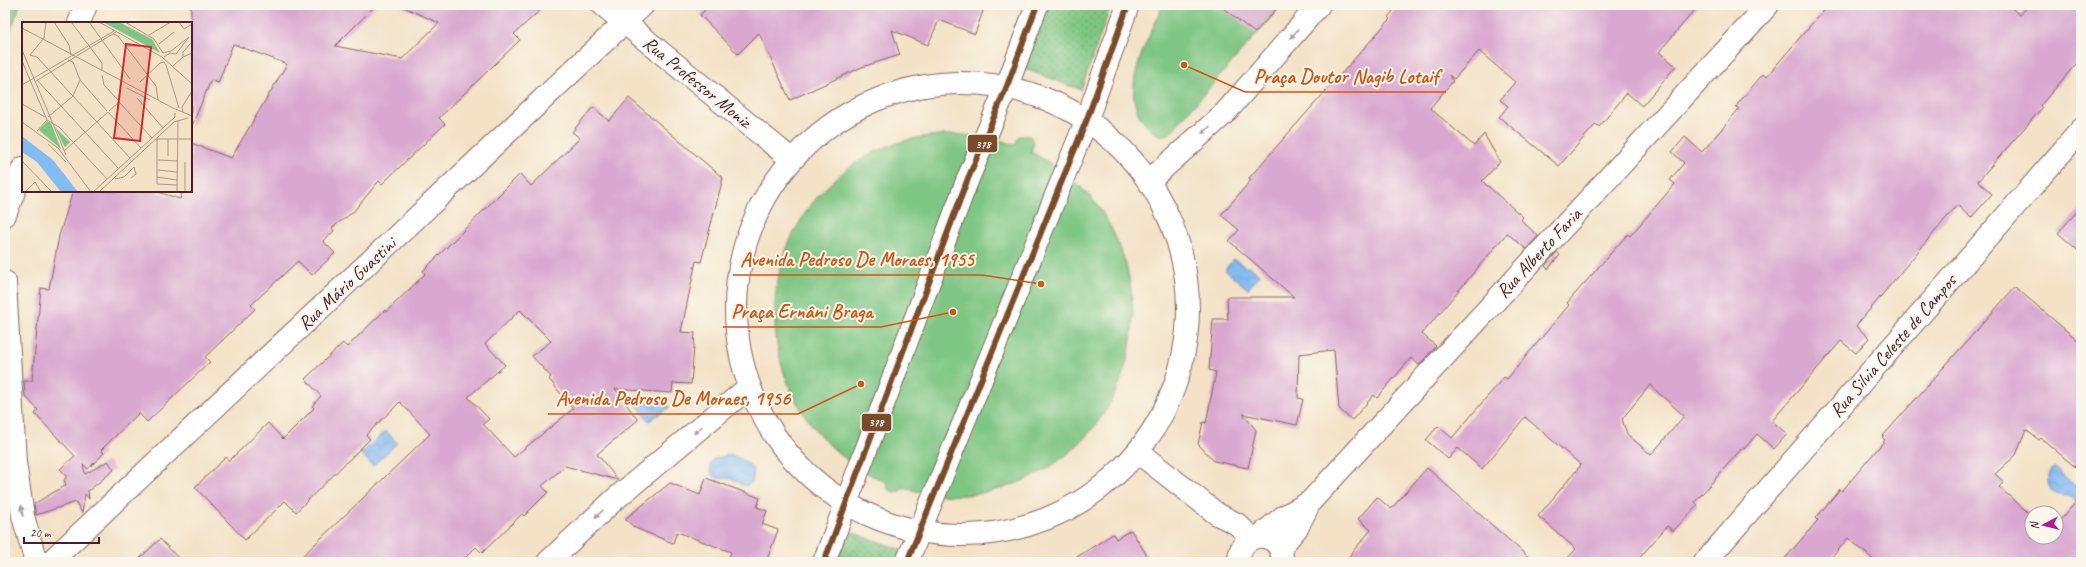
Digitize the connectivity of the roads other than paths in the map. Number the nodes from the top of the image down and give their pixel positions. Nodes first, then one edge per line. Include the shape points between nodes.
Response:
1 (86, 5) edge
2 (603, 5) edge
3 (644, 5) edge
4 (1037, 5) edge
5 (1128, 5) edge
6 (1319, 5) edge
7 (1768, 5) edge
8 (79, 22) edge
9 (625, 24) junction
10 (1007, 86) junction
11 (1086, 119) junction
12 (2081, 130) edge
13 (791, 159) junction
14 (22, 171) edge
15 (1149, 181) junction
16 (5, 215) edge
17 (5, 282) edge
18 (749, 387) junction
19 (1139, 453) junction
20 (1310, 502) junction
21 (846, 504) junction
22 (919, 532) junction
23 (1248, 547) edge
24 (1281, 558) edge
25 (36, 562) edge
26 (50, 562) edge
27 (548, 562) edge
28 (824, 562) edge
29 (907, 562) edge
30 (1705, 562) edge

1 - 8 main road
2 - 9 main road, Rua Professor Moniz
3 - 9 main road, Rua Mário Guastini
4 - 10 main road
5 - 11 main road
6 -> 15 main road via 1225,113
7 - 20 main road, Rua Alberto Faria
9 - 13 main road, Rua Professor Moniz
9 - 26 main road, Rua Mário Guastini
10 - 11 main road via 1032,93
10 - 13 main road via 959,81 912,86 866,102 826,127
10 - 21 main road via 967,181
11 - 15 main road via 1131,157
11 - 22 main road
12 - 30 main road, Rua Silvia Celeste de Campos
13 - 18 main road via 764,199 745,244 736,291 738,339
14 - 16 main road
15 - 19 main road via 1170,220 1183,262 1188,306 1184,350 1172,393
25 -> 17 main road via 23,516 15,462
18 - 21 main road via 772,433 800,467
18 -> 27 main road via 614,500
19 - 22 main road via 1097,492 1065,511 1030,526 993,534 964,536
19 - 23 main road via 1217,514 1237,524
20 - 23 main road, Rua Alberto Faria via 1283,517
20 - 24 main road, Rua Alberto Faria
21 - 22 main road via 882,522
21 - 28 main road
22 - 29 main road
23 - 24 main road via 1268,538

